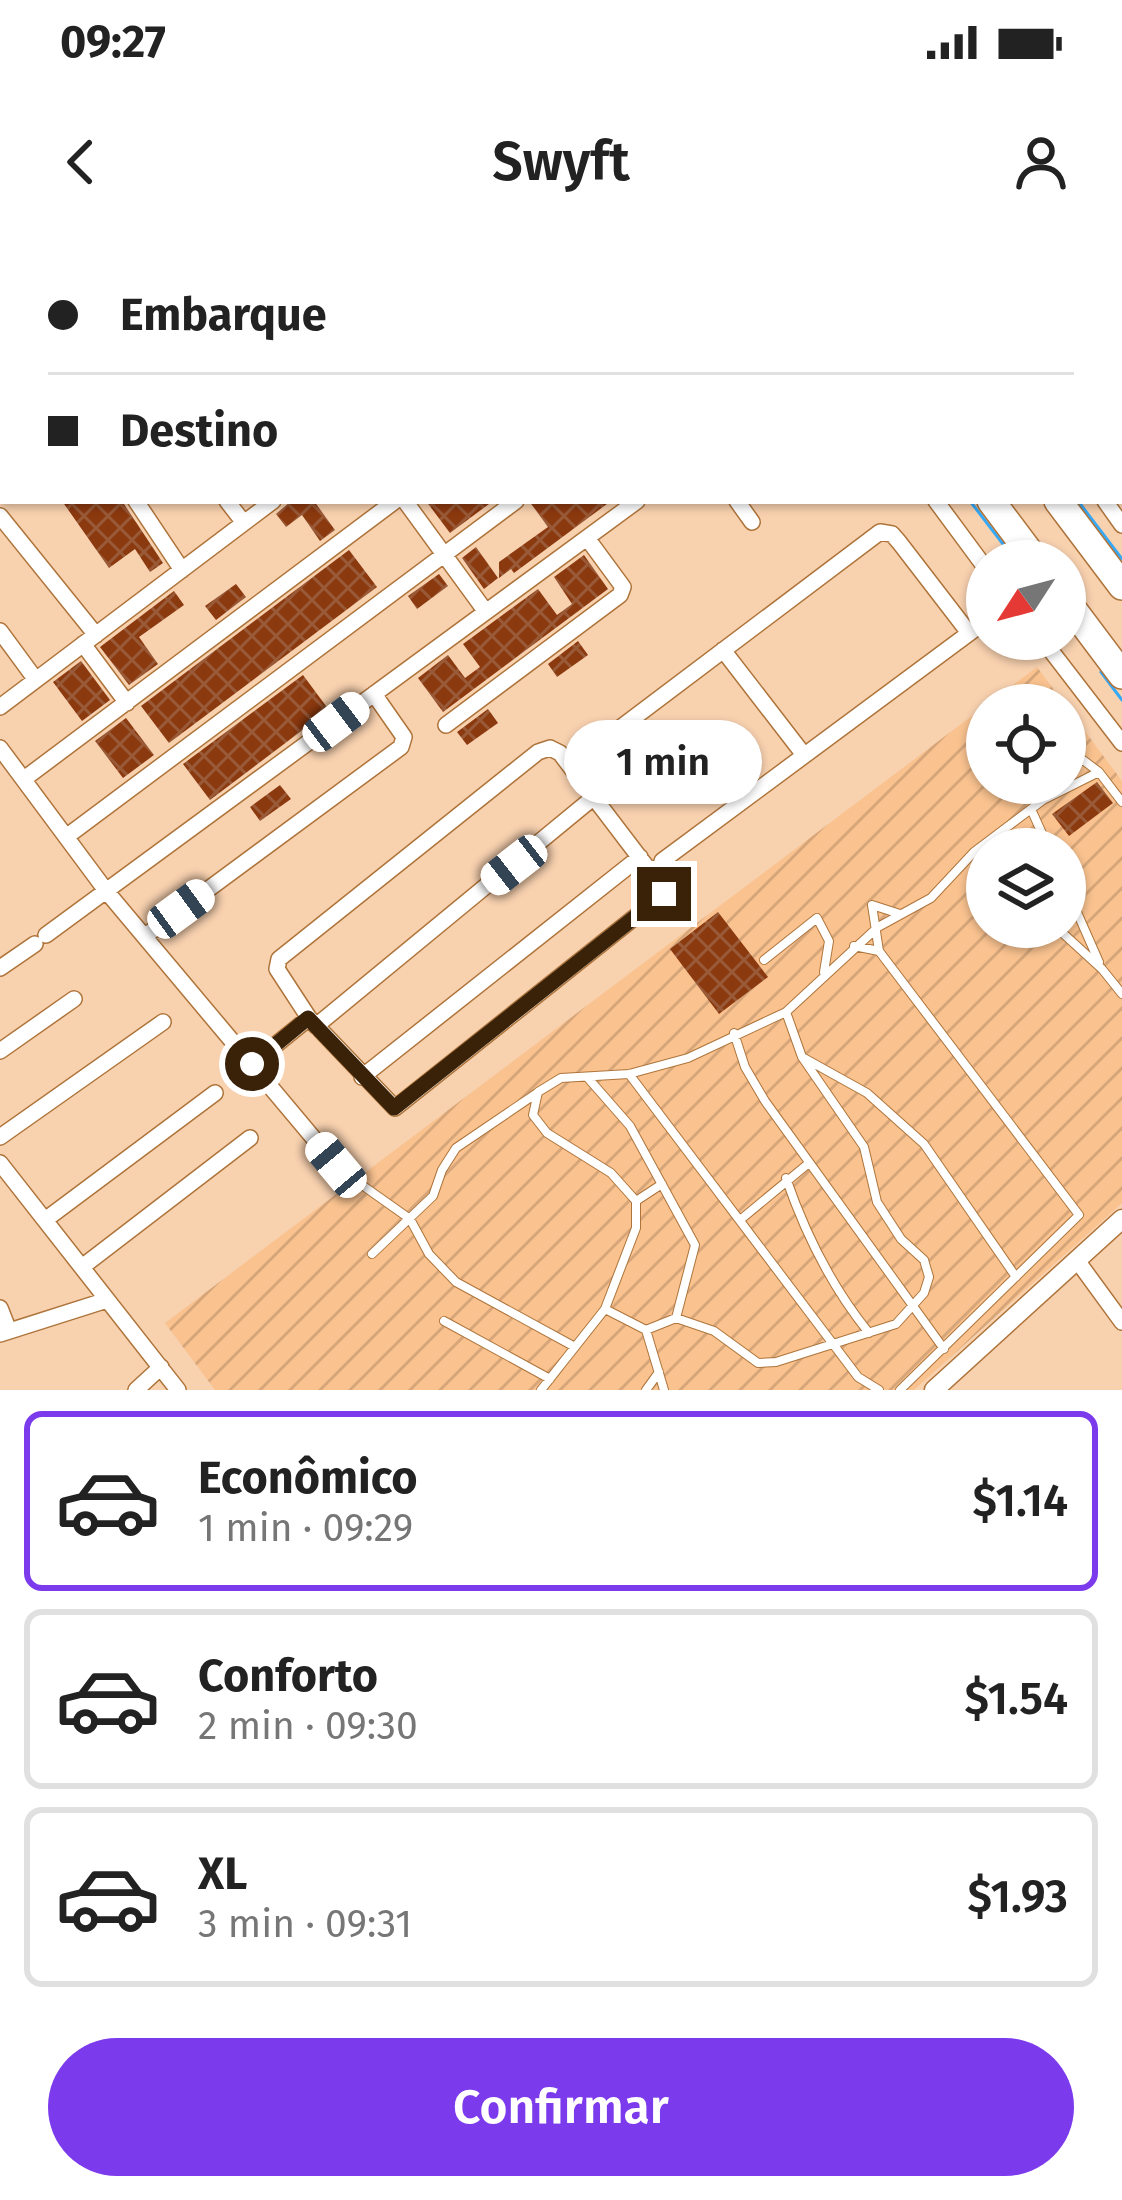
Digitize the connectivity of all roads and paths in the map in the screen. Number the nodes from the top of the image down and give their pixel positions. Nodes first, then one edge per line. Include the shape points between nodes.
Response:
1 (138, 504) edge
2 (229, 504) edge
3 (269, 504) edge
4 (391, 504) edge
5 (408, 504) edge
6 (512, 504) edge
7 (633, 504) edge
8 (739, 504) edge
9 (938, 504) edge
10 (993, 504) edge
11 (1060, 504) edge
12 (0, 516) edge
13 (752, 522) dead end
14 (244, 524) junction
15 (586, 538) junction
16 (1020, 540) edge
17 (966, 542) edge
18 (445, 555) junction
19 (182, 570) junction
20 (1122, 586) edge
21 (485, 611) junction
22 (1086, 627) edge
23 (966, 629) edge
24 (0, 631) edge
25 (966, 635) edge
26 (89, 640) junction
27 (723, 650) junction
28 (1058, 660) edge
29 (1122, 674) edge
30 (36, 680) junction
31 (374, 694) junction
32 (127, 703) junction
33 (0, 707) edge
34 (446, 725) dead end
35 (1122, 743) edge
36 (599, 744) dead end
37 (0, 748) edge
38 (804, 755) junction
39 (1086, 762) edge
40 (1099, 772) junction
41 (1086, 778) edge
42 (24, 779) junction
43 (594, 797) junction
44 (1122, 802) edge
45 (1038, 804) edge
46 (1031, 809) junction
47 (1006, 828) edge
48 (1040, 828) edge
49 (66, 837) junction
50 (640, 857) junction
51 (662, 861) dead end
52 (966, 861) edge
53 (107, 892) junction
54 (902, 914) junction
55 (878, 927) junction
56 (1086, 933) edge
57 (145, 936) junction
58 (854, 946) junction
59 (1079, 948) edge
60 (879, 951) junction
61 (764, 960) dead end
62 (0, 968) edge
63 (1102, 969) junction
64 (824, 975) junction
65 (1122, 994) edge
66 (74, 999) dead end
67 (786, 1012) junction
68 (163, 1022) dead end
69 (312, 1022) junction
70 (734, 1033) junction
71 (0, 1051) edge
72 (802, 1058) junction
73 (252, 1064) junction
74 (629, 1074) junction
75 (362, 1077) junction
76 (588, 1078) junction
77 (538, 1092) junction
78 (215, 1093) dead end
79 (0, 1137) edge
80 (250, 1138) dead end
81 (0, 1163) edge
82 (808, 1163) junction
83 (336, 1165) dead end
84 (786, 1178) junction
85 (662, 1184) junction
86 (362, 1185) dead end
87 (636, 1201) junction
88 (1122, 1219) edge
89 (45, 1220) junction
90 (410, 1220) junction
91 (740, 1220) junction
92 (372, 1254) dead end
93 (1076, 1259) junction
94 (82, 1267) junction
95 (1016, 1277) junction
96 (107, 1300) junction
97 (914, 1305) junction
98 (0, 1309) edge
99 (605, 1309) junction
100 (676, 1318) junction
101 (444, 1321) dead end
102 (1122, 1322) edge
103 (646, 1330) junction
104 (5, 1333) edge
105 (869, 1334) junction
106 (835, 1346) junction
107 (575, 1347) junction
108 (944, 1349) junction
109 (161, 1367) junction
110 (661, 1371) junction
111 (550, 1379) junction
112 (136, 1390) edge
113 (178, 1390) edge
114 (531, 1390) edge
115 (541, 1390) edge
116 (646, 1390) edge
117 (664, 1390) edge
118 (879, 1390) edge
119 (900, 1390) edge
120 (934, 1390) edge

1 - 19 street
2 - 14 street
3 - 14 street
4 - 32 street
5 - 18 street
6 - 18 street
7 - 15 street
8 - 13 street
9 - 17 street
10 - 16 highway
11 - 20 highway
12 - 26 street
14 - 19 street
15 - 21 street
15 - 34 street via 616,575 620,595
18 - 21 street
18 - 49 street
19 - 26 street
21 - 31 street
22 - 29 highway
23 - 27 street via 892,534 880,532
24 - 30 street
25 - 38 street
26 - 30 street
26 - 32 street
27 - 36 street
27 - 38 street
28 - 35 street
30 - 33 street
31 - 53 street
31 - 57 street via 404,737 401,747
32 - 42 street
37 - 42 street
38 - 51 street
39 - 40 lane
40 - 41 lane
40 - 44 lane
42 - 49 street
43 - 50 street
43 - 69 street
43 - 69 street via 560,753 538,752 280,959 277,969
45 - 46 lane
46 - 47 lane
46 - 48 lane
49 - 53 street
50 - 75 street
50 - 75 street via 664,894 643,914 404,1103 388,1105
52 - 54 lane via 932,898
53 - 57 street
53 - 62 street
54 - 55 lane
54 - 55 lane via 872,905
55 - 58 lane
55 - 60 lane
56 - 63 lane
57 - 73 street
58 - 60 lane
58 - 64 lane
59 - 63 lane
60 - 95 lane via 1079,1215
61 - 64 lane via 817,918 829,941
63 - 65 lane
64 - 67 lane
66 - 71 street
67 - 70 lane
67 - 72 lane
68 - 79 street
69 - 73 street
69 - 75 street
70 - 74 lane via 688,1058
70 - 82 lane via 745,1067
72 - 95 lane via 867,1094 924,1144
72 - 97 lane via 864,1148 877,1202 924,1260 929,1277
73 - 83 street
74 - 76 lane
74 - 91 lane
76 - 77 lane via 561,1078
76 - 85 lane via 630,1126
77 - 87 lane via 533,1115 547,1132
77 - 90 lane via 456,1148 433,1196
78 - 89 street
80 - 94 street
81 - 89 street
82 - 84 lane
82 - 97 lane
84 - 91 lane
84 - 105 lane via 820,1261
85 - 87 lane
85 - 100 lane via 695,1245
86 - 90 lane
87 - 99 lane via 636,1228
88 - 93 street
89 - 94 street
90 - 92 lane
90 - 107 lane via 456,1282
91 - 106 lane
93 - 102 street
93 - 120 street
94 - 96 street
95 - 108 lane
96 - 104 street
96 - 109 street
97 - 105 lane via 896,1324
97 - 108 lane
98 - 104 street
99 - 103 lane
99 - 107 lane
100 - 103 lane
100 - 106 lane via 714,1331 758,1363
101 - 111 lane
103 - 110 lane
105 - 106 lane
106 - 118 lane
107 - 111 lane
108 - 119 lane
109 - 112 street
109 - 113 street
110 - 116 lane
110 - 117 lane
111 - 114 lane
111 - 115 lane

